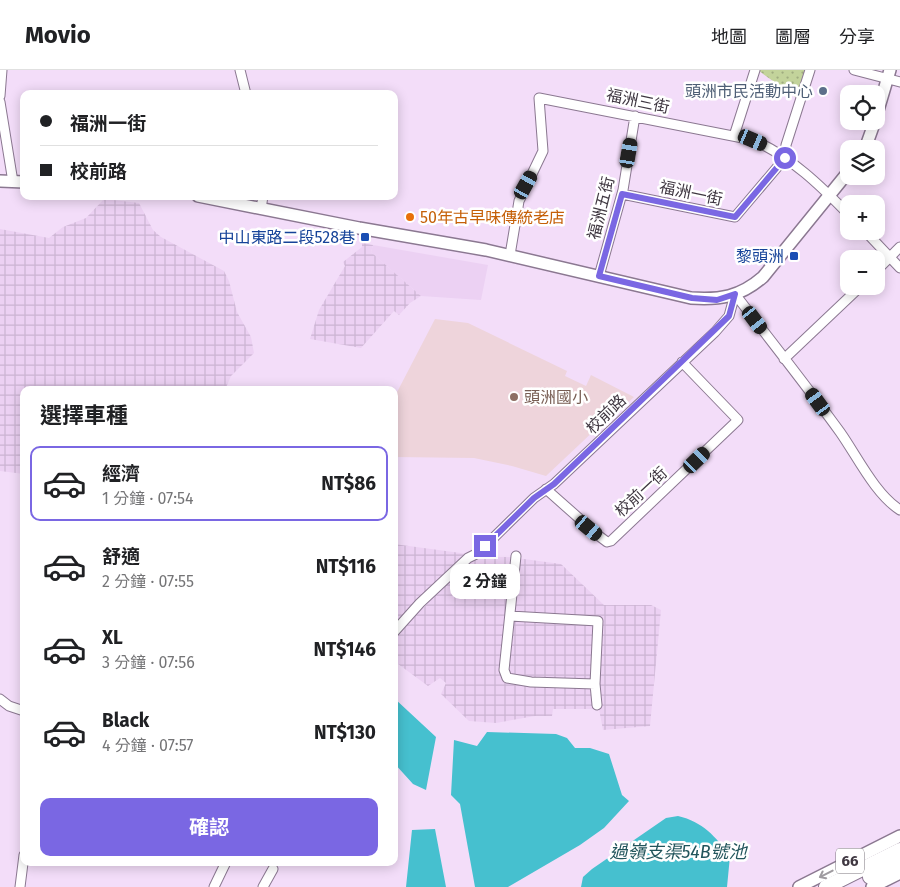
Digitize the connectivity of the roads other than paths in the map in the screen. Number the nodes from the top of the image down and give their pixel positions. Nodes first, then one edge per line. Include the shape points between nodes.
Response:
1 (2, 70) edge
2 (240, 70) edge
3 (755, 70) edge
4 (810, 70) edge
5 (854, 70) edge
6 (889, 75) edge
7 (900, 82) edge
8 (885, 88) edge
9 (245, 90) edge
10 (0, 96) edge
11 (0, 102) edge
12 (635, 116) junction
13 (734, 136) junction
14 (785, 158) junction
15 (0, 181) edge
16 (18, 182) edge
17 (840, 182) edge
18 (622, 194) junction
19 (830, 195) junction
20 (217, 200) edge
21 (262, 200) edge
22 (840, 205) edge
23 (261, 209) junction
24 (874, 240) edge
25 (900, 247) edge
26 (510, 255) junction
27 (890, 257) junction
28 (885, 262) edge
29 (900, 268) edge
30 (599, 276) junction
31 (735, 294) junction
32 (852, 295) edge
33 (784, 359) junction
34 (682, 362) junction
35 (546, 489) junction
36 (900, 510) edge
37 (516, 556) dead end
38 (510, 616) junction
39 (398, 628) edge
40 (595, 684) junction
41 (0, 699) edge
42 (596, 706) dead end
43 (20, 710) edge
44 (900, 836) edge
45 (900, 850) edge
46 (900, 861) edge
47 (23, 866) edge
48 (224, 866) edge
49 (273, 870) dead end
50 (900, 874) edge
51 (20, 887) edge
52 (214, 887) edge
53 (263, 887) edge
54 (799, 887) edge
55 (826, 887) edge
56 (847, 887) edge
57 (872, 887) edge

1 - 10 street
2 - 9 street
3 - 13 street
4 - 14 street, 福洲一街 via 786,145
5 - 6 street
6 - 7 street
6 - 8 main road
11 - 16 street
12 - 13 street, 福洲三街
12 - 18 street, 福洲五街
12 - 26 street, 福洲三街 via 539,98 543,152 519,201
13 - 14 street, 福洲三街 via 753,140
14 - 18 street, 福洲一街 via 735,217
14 - 19 street, 福洲三街
15 - 16 main road
17 - 19 main road
18 - 30 street, 福洲五街
19 - 22 street, 福洲三街
19 - 31 main road via 763,277
20 - 23 main road
21 - 23 street
23 - 26 main road
24 - 27 street
25 - 27 street
26 - 30 main road
27 - 28 street
27 - 29 street
30 - 31 main road via 692,298 717,300
31 - 33 street
31 - 34 street, 校前路 via 729,316
32 - 33 street
33 - 36 street via 892,505
34 - 35 street, 校前路
34 - 35 street, 校前一街 via 738,420 618,535 607,542
35 - 39 street, 校前路 via 508,521 478,553 468,558
37 - 38 street
38 - 40 street via 598,621
38 - 40 street via 504,670 507,678
40 - 42 street
41 - 43 street
44 -> 54 main road, 66
45 - 55 highway, 66
46 - 56 highway, 66
47 - 51 street
48 - 52 street
49 - 53 street
50 - 57 main road, 66

